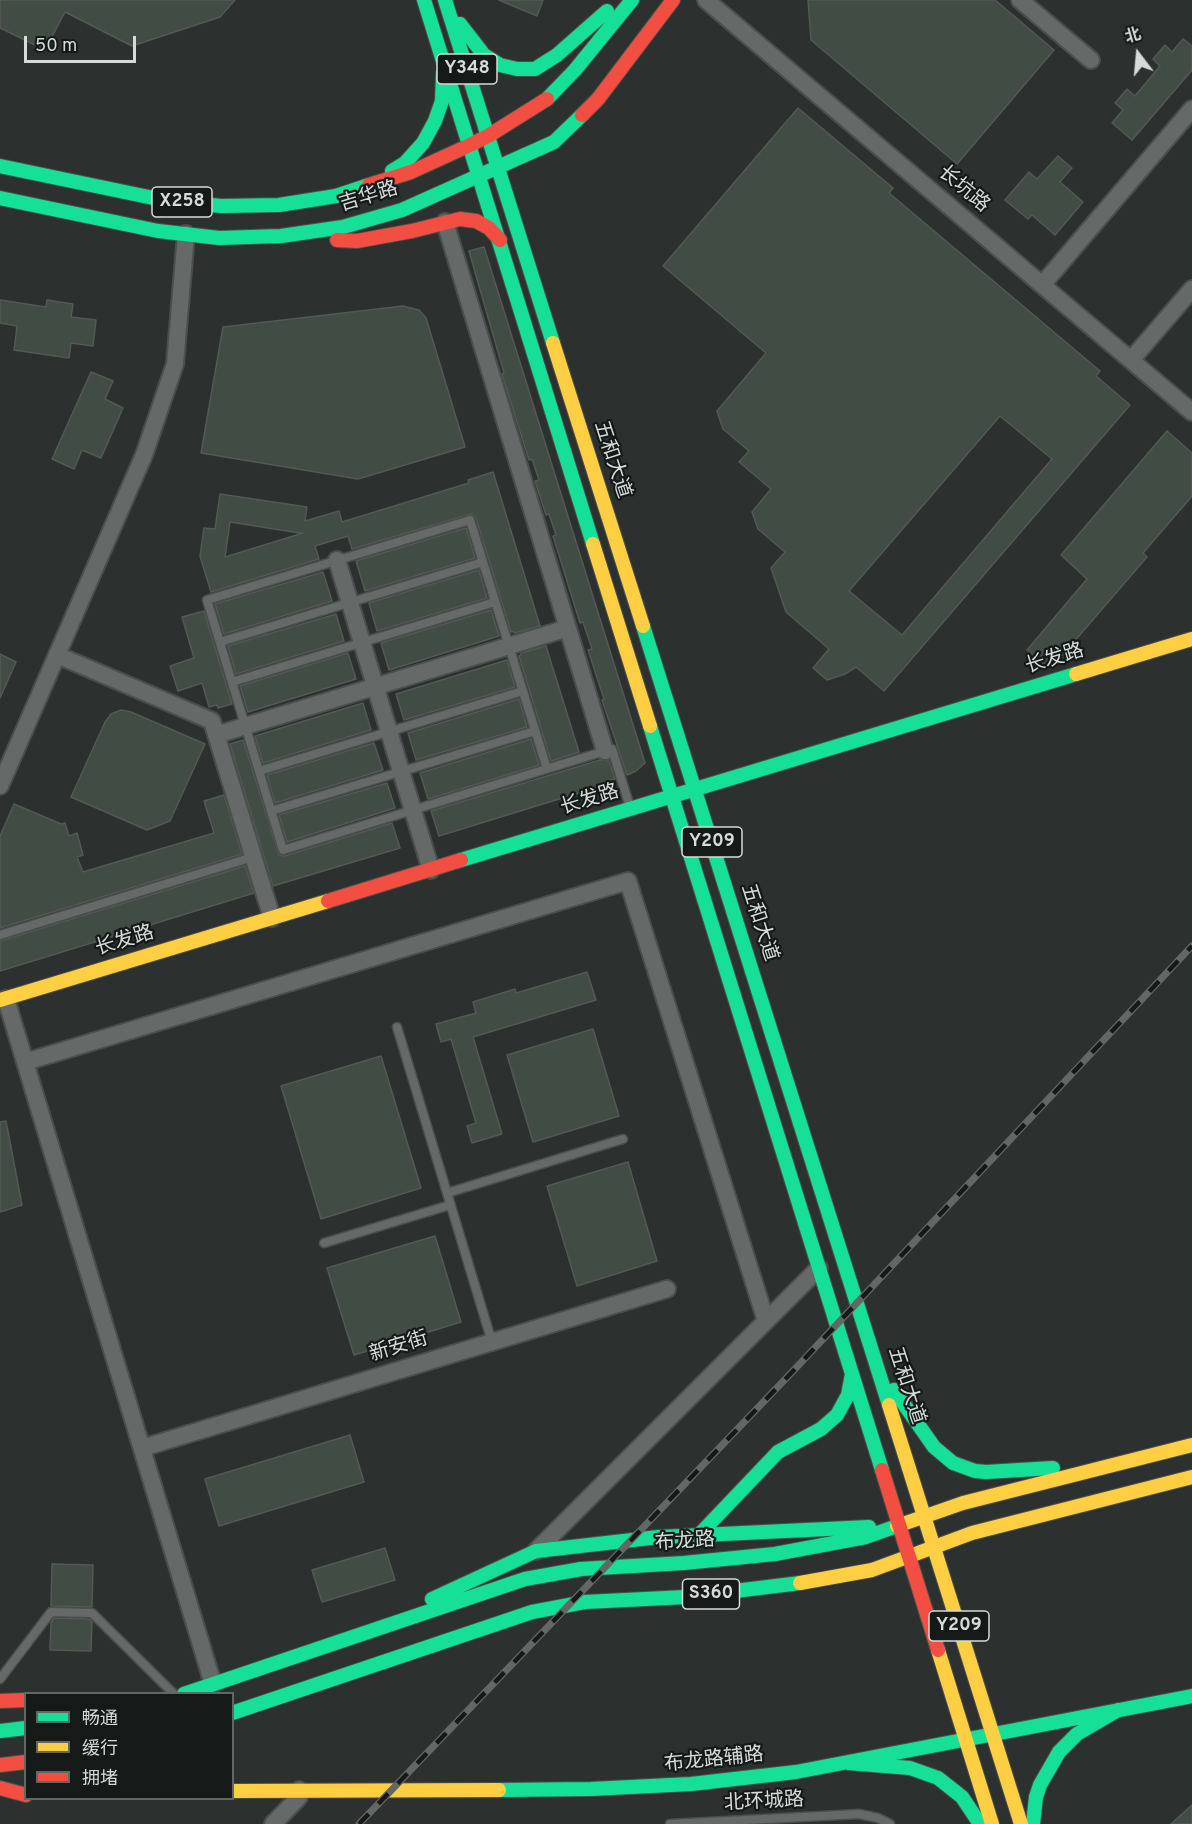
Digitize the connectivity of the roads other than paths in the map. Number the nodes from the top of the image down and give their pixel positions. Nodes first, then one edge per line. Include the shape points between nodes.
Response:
1 (424, 0) edge
2 (445, 0) edge
3 (619, 0) edge
4 (632, 0) edge
5 (673, 0) edge
6 (706, 0) edge
7 (1020, 0) edge
8 (441, 52) junction
9 (1091, 60) dead end
10 (1192, 109) edge
11 (488, 136) junction
12 (470, 145) junction
13 (0, 165) edge
14 (498, 168) junction
15 (479, 176) junction
16 (366, 188) junction
17 (0, 198) edge
18 (445, 222) junction
19 (186, 234) junction
20 (281, 237) junction
21 (500, 240) junction
22 (1042, 285) junction
23 (1192, 289) edge
24 (1131, 360) junction
25 (1192, 412) edge
26 (337, 560) junction
27 (483, 562) junction
28 (495, 602) junction
29 (350, 603) junction
30 (568, 628) junction
31 (1192, 639) edge
32 (220, 642) junction
33 (362, 643) junction
34 (509, 646) junction
35 (57, 655) junction
36 (232, 682) junction
37 (376, 687) junction
38 (523, 691) junction
39 (245, 726) junction
40 (535, 731) junction
41 (389, 732) junction
42 (216, 735) junction
43 (605, 751) junction
44 (547, 769) junction
45 (259, 771) junction
46 (402, 772) junction
47 (0, 786) edge
48 (695, 790) junction
49 (672, 796) junction
50 (631, 809) junction
51 (413, 810) junction
52 (271, 811) junction
53 (253, 857) junction
54 (431, 870) junction
55 (272, 918) junction
56 (0, 935) edge
57 (3, 1000) edge
58 (397, 1027) dead end
59 (26, 1062) junction
60 (623, 1139) dead end
61 (447, 1192) junction
62 (450, 1205) junction
63 (324, 1243) dead end
64 (819, 1268) junction
65 (667, 1289) dead end
66 (766, 1321) junction
67 (492, 1342) junction
68 (878, 1367) junction
69 (852, 1374) junction
70 (1192, 1445) edge
71 (142, 1448) junction
72 (1111, 1465) junction
73 (1192, 1477) edge
74 (925, 1516) junction
75 (899, 1526) junction
76 (698, 1536) junction
77 (935, 1547) junction
78 (536, 1551) junction
79 (909, 1557) junction
80 (388, 1624) junction
81 (0, 1679) edge
82 (213, 1684) junction
83 (172, 1692) edge
84 (190, 1692) edge
85 (1192, 1696) edge
86 (24, 1700) edge
87 (0, 1701) edge
88 (1118, 1710) junction
89 (234, 1712) edge
90 (24, 1728) edge
91 (0, 1731) edge
92 (993, 1736) junction
93 (967, 1741) junction
94 (24, 1762) edge
95 (848, 1763) junction
96 (0, 1765) edge
97 (0, 1788) edge
98 (299, 1790) junction
99 (234, 1791) edge
100 (24, 1794) edge
101 (859, 1814) junction
102 (273, 1824) edge
103 (670, 1824) edge
104 (864, 1824) edge
105 (890, 1824) edge
106 (980, 1824) edge
107 (992, 1824) edge
108 (1021, 1824) edge
109 (1033, 1824) edge

1 - 8 main road, 五和大道 / Y348
2 - 3 main road via 484,55 500,65 535,69 557,55
2 - 11 main road, 五和大道 / Y348
4 - 11 main road, 吉华路 / X258 via 575,70 544,101
5 - 14 main road, 吉华路 / X258 via 598,99 554,142
6 - 22 street, 长坑路
7 - 9 street
8 - 12 main road, 五和大道 / Y348
8 - 16 main road via 442,101 423,143 405,163
10 - 22 street
11 - 12 main road, 吉华路 / X258
11 - 14 main road, 五和大道 / Y348
12 - 15 main road, 五和大道 / Y348
12 - 16 main road, 吉华路 / X258
13 - 16 main road, 吉华路 / X258 via 164,200 221,206 279,205
14 - 15 main road, 吉华路 / X258
14 - 48 main road, 五和大道 / Y209
15 - 20 main road, 吉华路 / X258 via 402,210 343,227
15 - 21 main road, 五和大道 / Y209
17 - 19 main road, 吉华路 / X258
18 - 20 main road via 357,241
18 - 21 main road via 476,221
18 - 30 street
19 - 20 main road, 吉华路 / X258
19 - 35 street via 175,364 144,456
21 - 49 main road, 五和大道 / Y209
22 - 24 street, 长坑路
23 - 24 street
24 - 25 street, 长坑路
26 - 27 lane via 470,520
26 - 29 street
26 - 32 lane via 207,600
27 - 28 lane
27 - 29 lane
28 - 33 lane
28 - 34 lane
29 - 32 lane
29 - 33 street
30 - 34 street
30 - 43 street
31 - 48 main road, 长发路
32 - 36 lane
33 - 36 lane
33 - 37 street
34 - 37 street
34 - 38 lane
35 - 42 street via 212,721
35 - 47 street
36 - 39 lane
37 - 39 street
37 - 41 street
38 - 40 lane
38 - 41 lane
39 - 42 street
39 - 45 lane
40 - 44 lane
40 - 46 lane
41 - 45 lane
41 - 46 street
42 - 53 street
43 - 44 lane
43 - 50 lane via 612,749
44 - 51 lane
45 - 52 lane
46 - 51 street
46 - 52 lane
48 - 49 main road, 长发路
48 - 68 main road, 五和大道 / Y209
49 - 50 main road, 长发路
49 - 64 main road, 五和大道 / Y209
50 - 54 main road, 长发路
51 - 52 lane via 283,850
51 - 54 street
53 - 55 street
53 - 56 lane
54 - 55 main road, 长发路
55 - 57 main road, 长发路
57 - 59 street
58 - 61 lane
59 - 66 street via 628,881
59 - 71 street
60 - 61 lane
61 - 62 lane
62 - 63 lane
62 - 67 lane
64 - 66 street
64 - 69 main road, 五和大道 / Y209
65 - 67 street, 新安街
66 - 78 street
67 - 71 street, 新安街
68 - 72 main road via 934,1447 953,1463 986,1472
68 - 74 main road, 五和大道 / Y209
69 - 75 main road, 五和大道 / Y209
69 - 76 main road via 848,1395 837,1415 821,1429 778,1452
70 - 72 main road, 布龙路 / S360
71 - 82 street
72 - 74 main road, 布龙路 / S360
73 - 77 main road, S360 via 972,1533
74 - 75 main road, 布龙路 / S360
74 - 77 main road, 五和大道 / Y209
75 - 76 main road
75 - 79 main road, 五和大道 / Y209
75 - 80 main road, 布龙路 / S360 via 866,1537 775,1554 553,1573 497,1587
76 - 78 main road
77 - 79 main road, S360
77 - 92 main road, 五和大道 / Y209
78 - 80 main road via 456,1587
79 - 89 main road, S360 via 872,1570 780,1587 585,1602 532,1612
79 - 93 main road, 五和大道 / Y209
80 - 82 main road, 布龙路 / S360
81 - 83 lane via 51,1612 92,1613
82 - 84 main road, 布龙路 / S360
85 - 88 main road, 布龙路辅路
86 - 87 main road
88 - 92 main road, 布龙路辅路
88 - 109 main road via 1077,1734 1059,1752 1040,1785
90 - 91 main road
92 - 93 main road, 布龙路辅路
92 - 108 main road, 五和大道 / Y209
93 - 95 main road, 布龙路辅路
93 - 107 main road, 五和大道 / Y209
94 - 96 main road
95 - 98 main road, 布龙路辅路 via 744,1779 641,1787
95 - 106 main road via 910,1768 939,1778 962,1797
97 - 100 main road
98 - 99 main road, 布龙路辅路
98 - 102 street via 299,1797
101 - 103 lane, 北环城路
101 - 104 lane
101 - 105 lane

